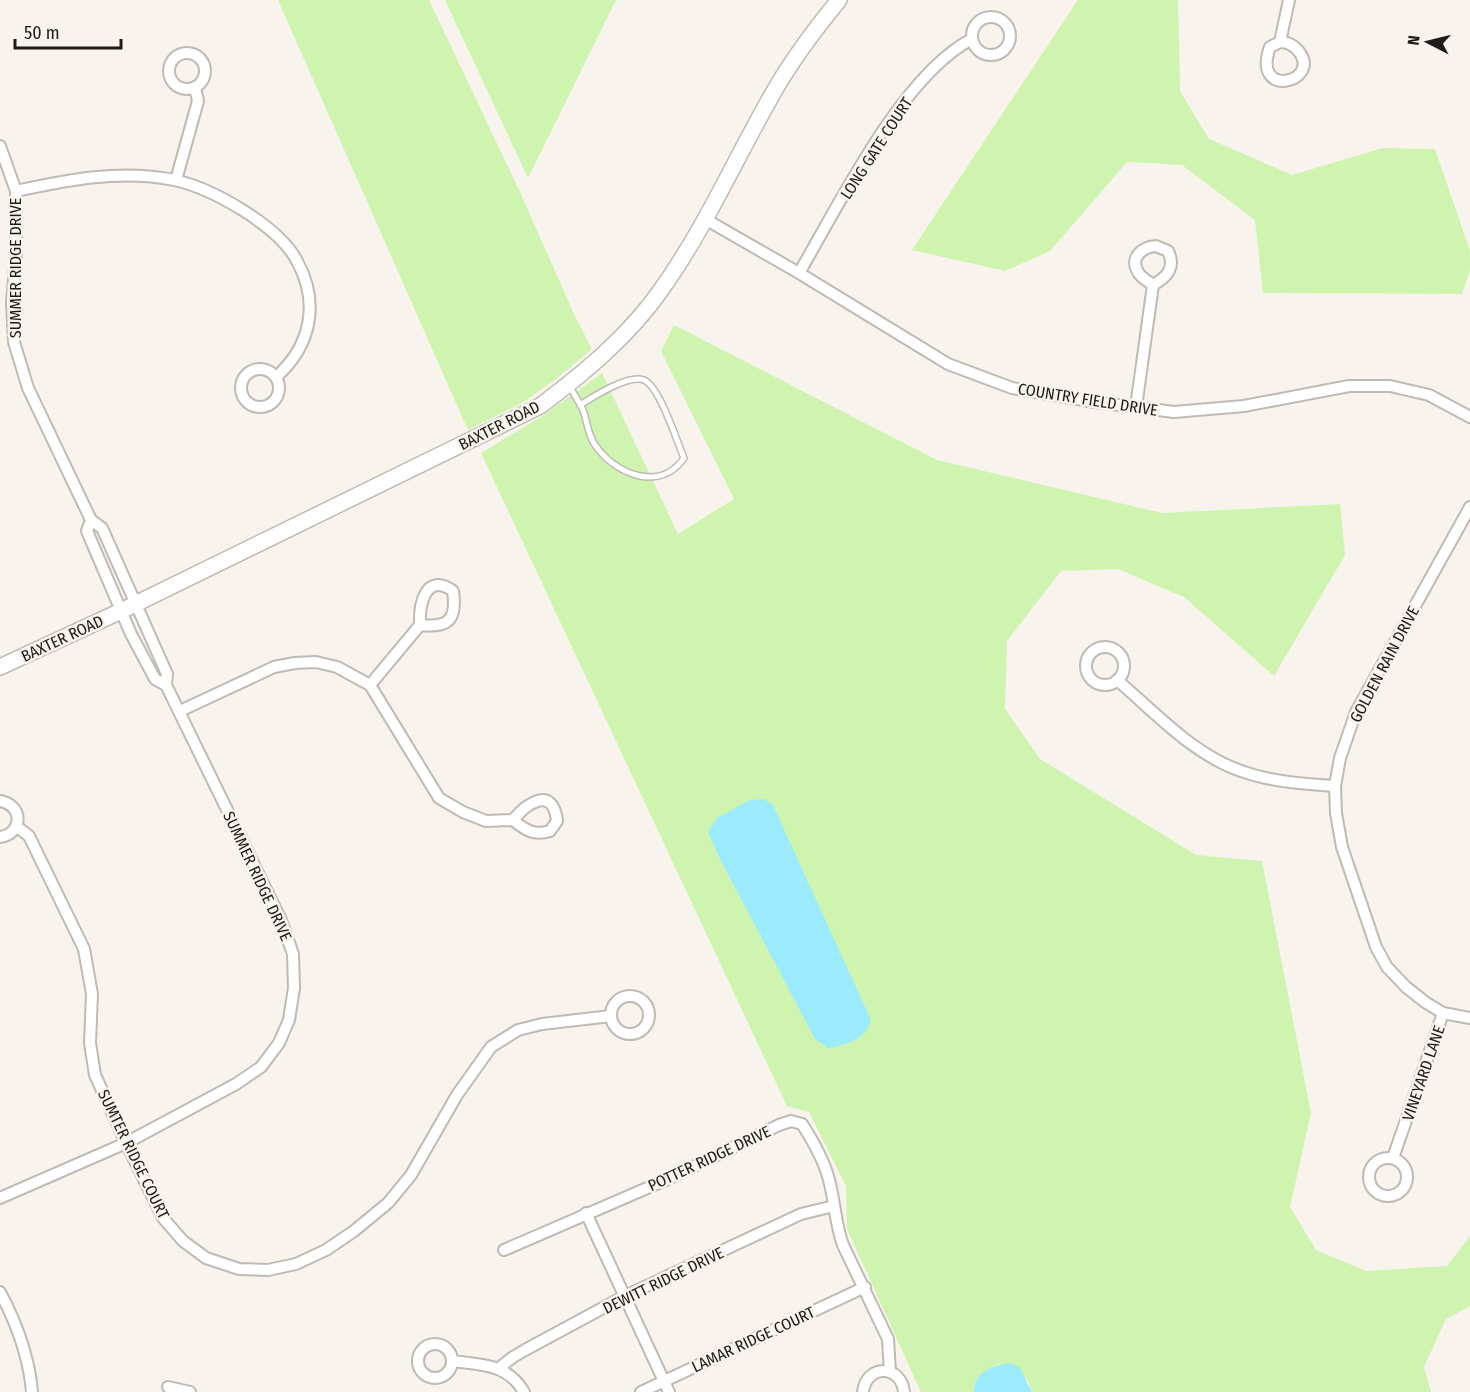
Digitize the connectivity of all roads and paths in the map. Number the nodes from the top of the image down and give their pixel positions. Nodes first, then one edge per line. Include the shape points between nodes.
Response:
1 (839, 0) edge
2 (1289, 0) edge
3 (972, 39) dead end
4 (1280, 42) dead end
5 (195, 87) dead end
6 (0, 146) edge
7 (177, 180) junction
8 (16, 191) junction
9 (705, 219) junction
10 (799, 273) junction
11 (1153, 285) dead end
12 (276, 377) dead end
13 (569, 384) junction
14 (580, 405) junction
15 (1136, 407) junction
16 (1470, 417) edge
17 (1470, 507) edge
18 (91, 520) junction
19 (135, 604) junction
20 (121, 611) junction
21 (420, 625) dead end
22 (0, 667) edge
23 (1118, 680) dead end
24 (166, 684) junction
25 (370, 685) junction
26 (180, 711) junction
27 (1335, 786) junction
28 (0, 801) edge
29 (513, 820) dead end
30 (16, 826) junction
31 (0, 837) edge
32 (1443, 1013) junction
33 (611, 1016) dead end
34 (1470, 1018) edge
35 (126, 1143) junction
36 (1393, 1158) dead end
37 (0, 1198) edge
38 (834, 1206) junction
39 (586, 1213) junction
40 (504, 1250) dead end
41 (865, 1287) junction
42 (0, 1292) edge
43 (625, 1296) junction
44 (452, 1361) dead end
45 (499, 1368) junction
46 (890, 1372) junction
47 (664, 1380) junction
48 (168, 1387) dead end
49 (32, 1392) edge
50 (190, 1392) edge
51 (524, 1392) edge
52 (641, 1392) edge
53 (669, 1392) edge
54 (860, 1392) edge
55 (904, 1392) edge

1 - 9 main road, BAXTER ROAD via 776,87
2 - 4 street
3 - 10 street, LONG GATE COURT via 942,61 894,116
5 - 7 street via 198,101
6 - 8 street, SUMMER RIDGE DRIVE
7 - 8 street via 113,175
7 - 12 street via 249,214 280,240 297,261 311,310 302,346
8 - 18 street, SUMMER RIDGE DRIVE via 14,342 28,388
9 - 10 street, COUNTRY FIELD DRIVE
9 - 13 main road, BAXTER ROAD via 643,314
10 - 15 street, COUNTRY FIELD DRIVE via 948,364 985,379 1036,393
11 - 15 street
13 - 14 lane
13 - 19 main road, BAXTER ROAD via 540,406
14 - 14 lane via 594,444 626,471 638,477 668,474 684,458 666,411 644,380 618,384
15 - 16 street, COUNTRY FIELD DRIVE via 1209,411 1371,385 1430,395
17 - 27 street, GOLDEN RAIN DRIVE via 1356,712
18 - 19 street, SUMMER RIDGE DRIVE via 102,528
18 - 20 street, SUMMER RIDGE DRIVE via 87,531
19 - 20 main road, BAXTER ROAD
19 - 24 street, SUMMER RIDGE DRIVE via 167,674
20 - 22 main road, BAXTER ROAD
20 - 24 street, SUMMER RIDGE DRIVE via 155,679
21 - 25 street
23 - 27 street via 1200,751 1222,764 1268,779
24 - 26 street, SUMMER RIDGE DRIVE
25 - 26 street via 337,667 295,663 274,666
25 - 29 street via 439,798 486,821
26 - 35 street, SUMMER RIDGE DRIVE via 281,920 293,954 294,988 289,1020 279,1043 261,1067
27 - 32 street, GOLDEN RAIN DRIVE via 1342,847 1376,947 1387,967 1406,987
28 - 30 street, SUMTER RIDGE COURT via 14,807
30 - 31 street
30 - 35 street, SUMTER RIDGE COURT via 29,836 84,949 92,994 90,1043 95,1075
32 - 34 street, VINEYARD LANE
32 - 36 street, VINEYARD LANE
33 - 35 street, SUMTER RIDGE COURT via 518,1030 491,1047 457,1095 411,1175 388,1203 326,1250 296,1264 268,1270 239,1269 206,1258 162,1218
35 - 37 street, SUMMER RIDGE DRIVE
38 - 39 street, POTTER RIDGE DRIVE via 821,1158 802,1124 791,1121
38 - 41 street, POTTER RIDGE DRIVE via 837,1230
38 - 43 street, DEWITT RIDGE DRIVE via 801,1214
39 - 40 street, POTTER RIDGE DRIVE
39 - 43 street
41 - 46 street, POTTER RIDGE DRIVE via 888,1339
41 - 47 street, LAMAR RIDGE COURT
42 - 49 street via 19,1332
43 - 45 street, DEWITT RIDGE DRIVE
43 - 47 street
44 - 45 street
45 - 51 street via 513,1377
46 - 54 street via 872,1375
46 - 55 street via 901,1380
47 - 52 street, LAMAR RIDGE COURT
47 - 53 street
48 - 50 street

